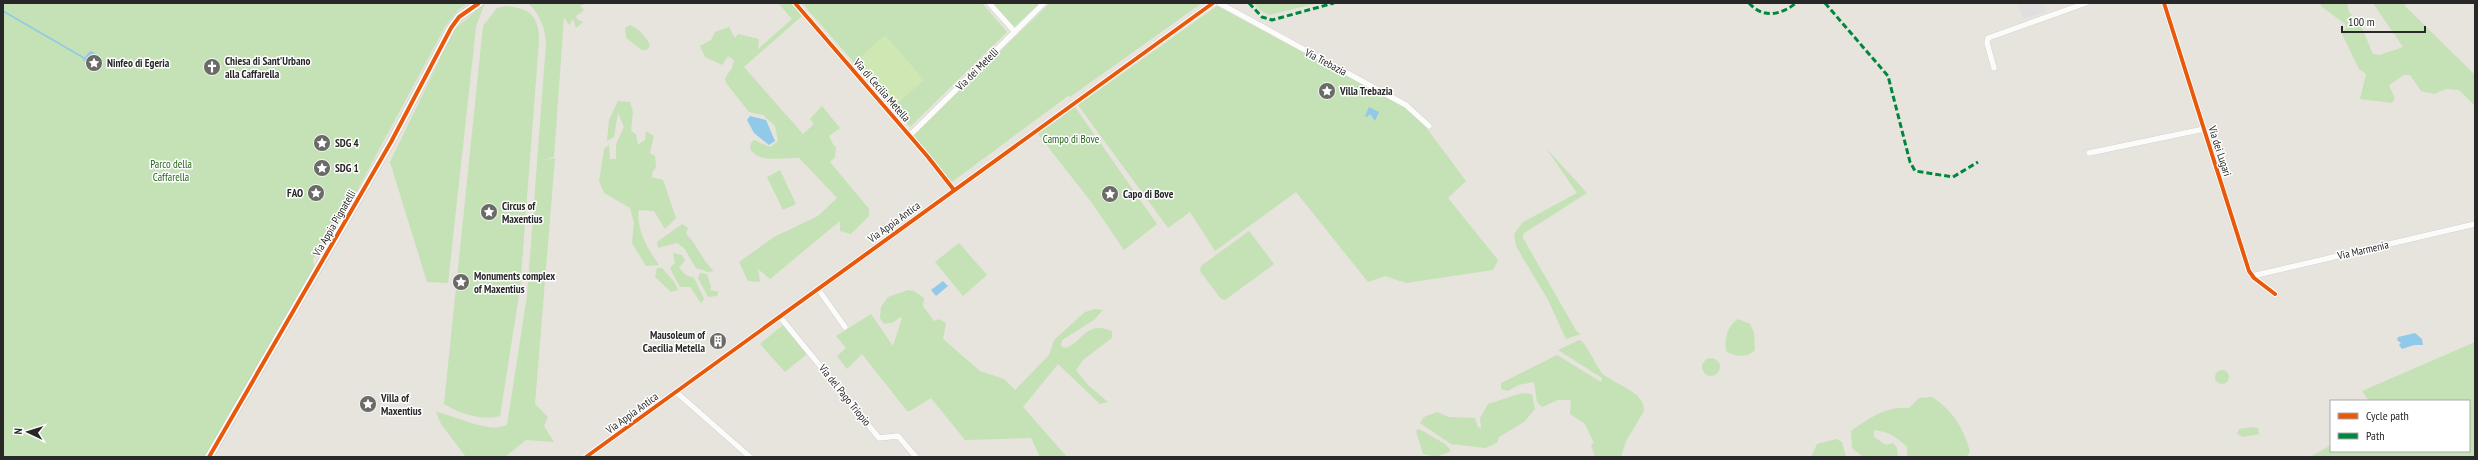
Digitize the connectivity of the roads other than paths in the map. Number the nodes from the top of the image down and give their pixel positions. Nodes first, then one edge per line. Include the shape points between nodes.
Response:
1 (479, 3) edge
2 (795, 3) edge
3 (989, 3) edge
4 (1044, 3) edge
5 (1212, 3) edge
6 (1219, 3) edge
7 (2086, 3) edge
8 (2164, 3) edge
9 (1015, 32) junction
10 (1994, 68) dead end
11 (1429, 126) dead end
12 (2204, 129) junction
13 (909, 136) junction
14 (2089, 153) dead end
15 (954, 190) junction
16 (2475, 224) edge
17 (2252, 276) junction
18 (818, 289) junction
19 (2275, 294) dead end
20 (780, 317) junction
21 (844, 327) dead end
22 (676, 392) junction
23 (209, 457) edge
24 (586, 457) edge
25 (750, 457) edge
26 (916, 457) edge

1 - 23 main road, Via Appia Pignatelli via 459,17 451,28 391,142
2 - 13 street, Via di Cecilia Metella
3 - 9 street
4 - 9 street, Via dei Metelli
5 - 15 street, Via Appia Antica
6 - 11 street, Via Trebazia via 1406,105
7 - 10 street via 1988,38
8 - 12 street, Via dei Lugari
9 - 13 street, Via dei Metelli
12 - 14 street
12 - 17 street, Via dei Lugari
13 - 15 street, Via di Cecilia Metella
15 - 18 street, Via Appia Antica
16 - 17 street, Via Marmenia
17 - 19 street
18 - 20 street, Via Appia Antica
18 - 21 street
20 - 22 street, Via Appia Antica
20 - 26 street, Via del Pago Triopio via 879,438 898,436
22 - 24 street, Via Appia Antica
22 - 25 street

